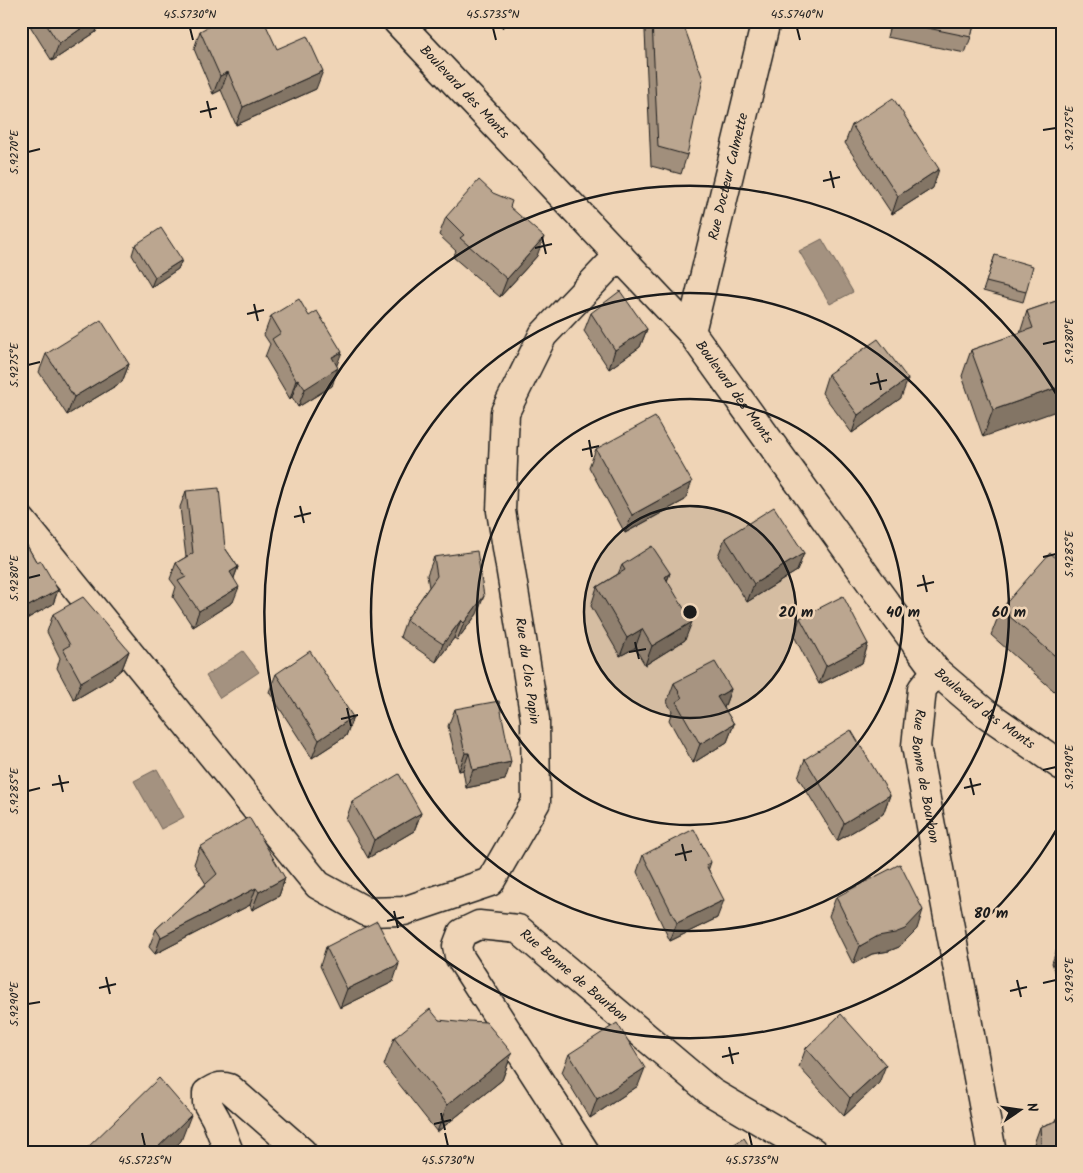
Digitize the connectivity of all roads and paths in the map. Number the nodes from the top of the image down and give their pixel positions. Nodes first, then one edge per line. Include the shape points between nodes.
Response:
1 (397, 21) edge
2 (766, 21) edge
3 (619, 255) junction
4 (691, 332) junction
5 (21, 520) edge
6 (936, 670) junction
7 (1062, 766) edge
8 (442, 898) junction
9 (479, 925) junction
10 (229, 1152) edge
11 (302, 1152) edge
12 (586, 1152) edge
13 (813, 1152) edge
14 (992, 1152) edge

1 - 3 street, Boulevard des Monts
2 - 4 street, Rue Docteur Calmette
3 - 4 street, Boulevard des Monts
3 - 8 street, Rue du Clos Papin via 543,335 504,412 501,511 535,719 536,802 490,882
4 - 6 street, Boulevard des Monts
5 - 8 street, Rue du Clos Papin via 318,885 368,912 404,911
6 - 7 street, Boulevard des Monts via 984,712
6 - 14 street, Rue Bonne de Bourbon via 922,689 916,746
8 - 9 street
9 - 12 street via 462,934 457,946 459,956
9 - 13 street, Rue Bonne de Bourbon via 518,929 711,1092
10 - 11 street via 207,1103 207,1092 216,1087 229,1088

